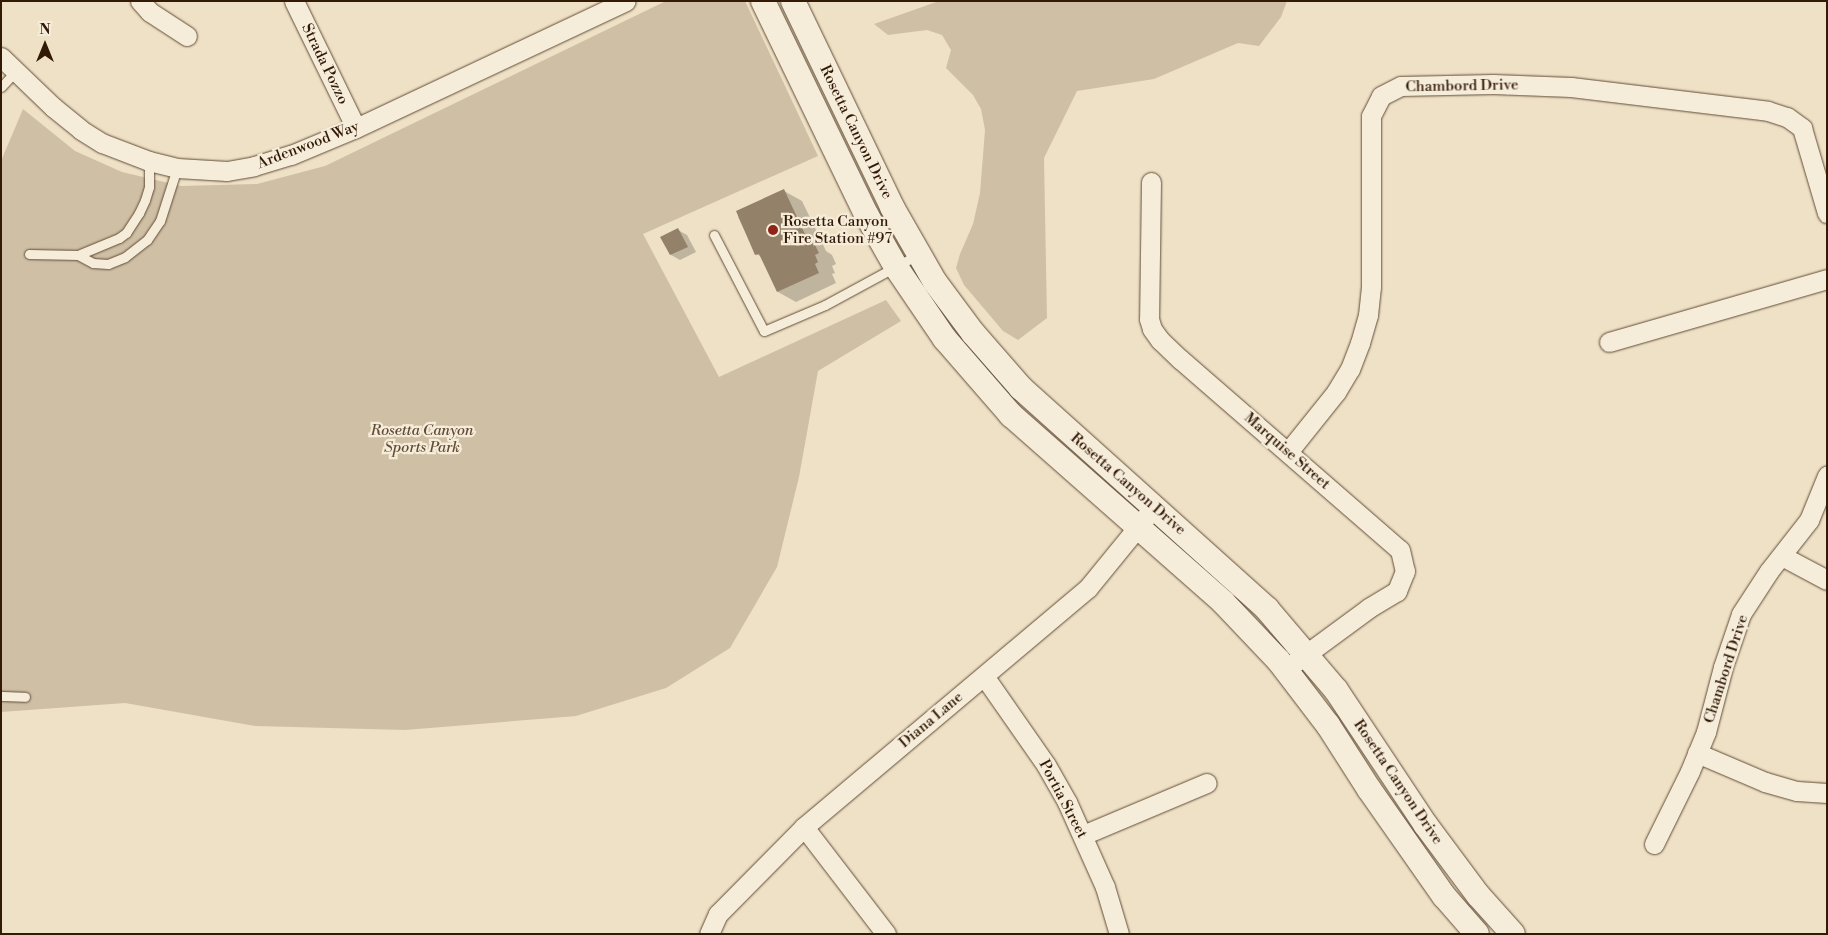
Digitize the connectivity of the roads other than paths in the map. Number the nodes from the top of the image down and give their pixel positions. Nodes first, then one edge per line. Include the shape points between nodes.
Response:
1 (140, 1) edge
2 (294, 1) edge
3 (626, 1) edge
4 (763, 1) edge
5 (793, 1) edge
6 (187, 36) dead end
7 (1, 56) edge
8 (16, 72) junction
9 (1, 87) edge
10 (356, 128) junction
11 (148, 161) junction
12 (177, 168) junction
13 (1151, 182) dead end
14 (1827, 213) edge
15 (714, 235) dead end
16 (919, 253) junction
17 (29, 254) dead end
18 (78, 255) junction
19 (896, 267) junction
20 (1827, 279) edge
21 (1609, 342) dead end
22 (1288, 452) junction
23 (1827, 476) edge
24 (1154, 507) junction
25 (1136, 528) junction
26 (1782, 556) junction
27 (1827, 580) edge
28 (1307, 654) junction
29 (1286, 669) junction
30 (984, 676) junction
31 (1, 696) edge
32 (25, 697) dead end
33 (1697, 753) junction
34 (1207, 783) dead end
35 (1827, 793) edge
36 (804, 827) junction
37 (1083, 835) junction
38 (1654, 844) dead end
39 (709, 934) edge
40 (886, 934) edge
41 (1119, 934) edge
42 (1477, 934) edge
43 (1513, 934) edge

1 - 6 street via 150,12
2 - 10 street, Strada Pozzo
3 - 10 street, Ardenwood Way
4 - 19 street, Rosetta Canyon Drive via 866,214
5 - 16 street, Rosetta Canyon Drive via 892,206
7 - 8 street, Ardenwood Way
8 - 9 lane
8 - 11 street, Ardenwood Way via 81,130 123,153
10 - 12 street, Ardenwood Way via 254,166 227,171
11 - 12 street, Ardenwood Way
11 - 18 lane via 149,187 139,213 126,233
12 - 18 lane via 160,221 146,240 125,257 108,264 93,263
13 - 22 street, Marquise Street via 1149,319 1152,329 1180,359
14 - 22 street, Chambord Drive via 1802,128 1787,117 1768,110 1571,87 1493,84 1401,86 1381,96 1372,116 1371,287 1360,343 1336,392
15 - 19 lane via 764,332 825,305
16 - 19 lane
16 - 24 street, Rosetta Canyon Drive via 935,282 973,333 1021,388
17 - 18 lane
19 - 25 street, Rosetta Canyon Drive via 945,339 1011,415
20 - 21 street
22 - 28 street, Marquise Street via 1400,550 1405,571 1397,591
23 - 26 street, Chambord Drive via 1809,520
24 - 25 street, Diana Lane
24 - 28 street, Rosetta Canyon Drive via 1237,580
25 - 29 street, Rosetta Canyon Drive via 1223,602
25 - 30 street, Diana Lane via 1088,588
26 - 27 street
26 - 33 street, Chambord Drive via 1741,614
28 - 29 street, Marquise Street
28 - 43 street, Rosetta Canyon Drive via 1336,690 1431,832 1478,895
29 - 42 street, Rosetta Canyon Drive via 1444,896
30 - 36 street, Diana Lane
30 - 37 street, Portia Street via 1046,764
31 - 32 lane
33 - 35 street via 1765,782 1797,791
33 - 38 street, Chambord Drive
34 - 37 street
36 - 39 street, Diana Lane via 718,914
36 - 40 street
37 - 41 street, Portia Street

